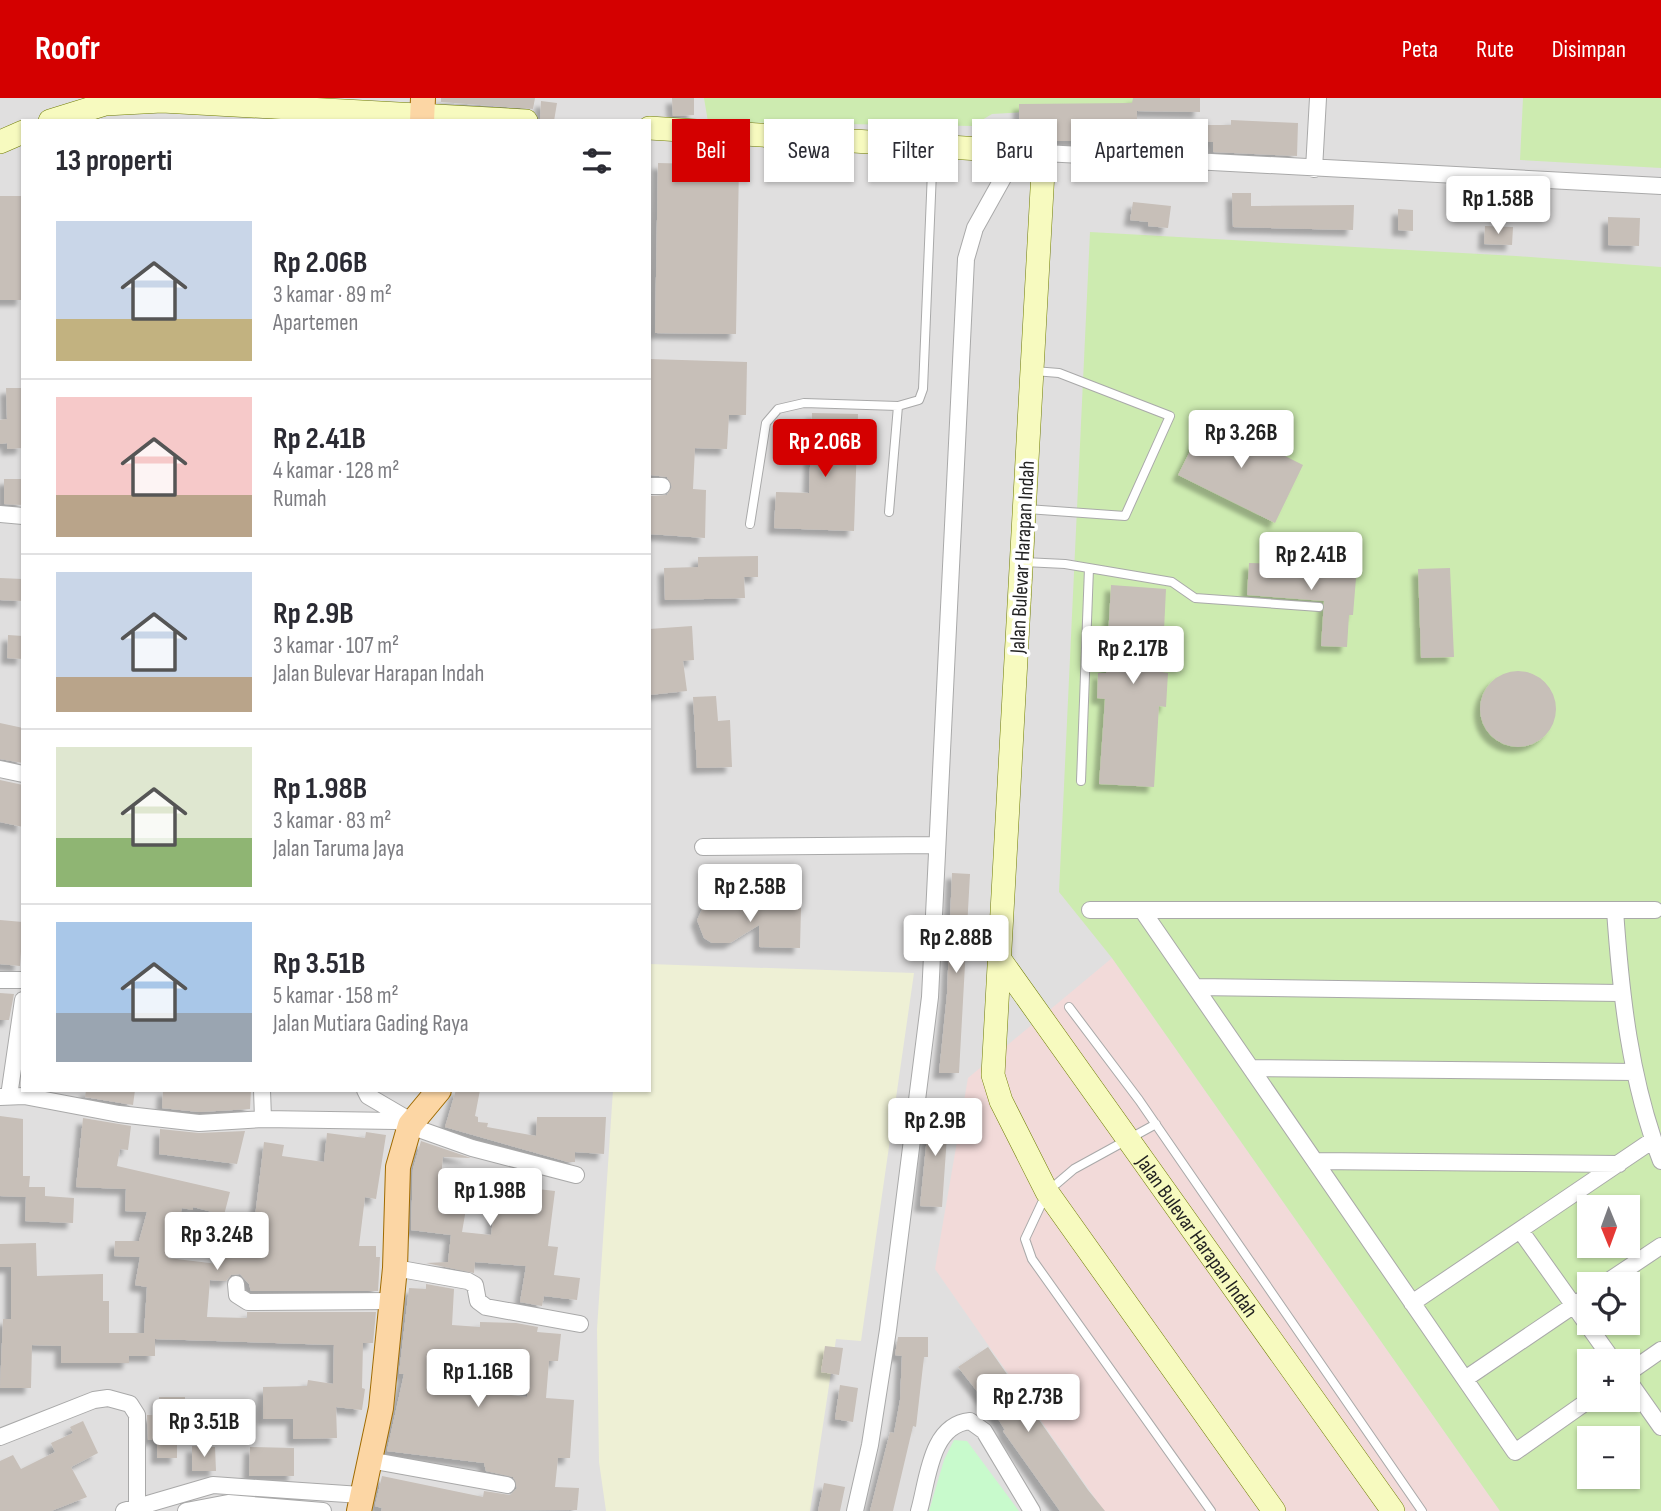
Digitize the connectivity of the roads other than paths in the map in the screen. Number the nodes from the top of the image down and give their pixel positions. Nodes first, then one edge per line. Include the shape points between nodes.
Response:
1 (1318, 98) edge
2 (423, 111) edge
3 (283, 115) edge
4 (55, 119) edge
5 (505, 119) edge
6 (651, 128) edge
7 (21, 133) edge
8 (868, 140) edge
9 (0, 142) edge
10 (1057, 154) edge
11 (1314, 169) junction
12 (931, 182) edge
13 (1001, 182) edge
14 (1042, 182) edge
15 (1661, 186) edge
16 (1031, 371) junction
17 (898, 406) junction
18 (1024, 509) junction
19 (889, 512) dead end
20 (0, 514) edge
21 (21, 516) edge
22 (750, 524) dead end
23 (1021, 562) junction
24 (1089, 568) junction
25 (1319, 607) dead end
26 (0, 769) edge
27 (21, 774) edge
28 (1081, 780) dead end
29 (936, 845) junction
30 (703, 847) dead end
31 (1655, 910) dead end
32 (1090, 911) dead end
33 (1142, 911) junction
34 (1615, 911) junction
35 (1001, 961) junction
36 (0, 980) edge
37 (21, 980) edge
38 (1195, 986) junction
39 (1621, 993) junction
40 (1069, 1007) dead end
41 (21, 1010) edge
42 (1251, 1068) junction
43 (1634, 1072) junction
44 (262, 1092) edge
45 (366, 1092) edge
46 (437, 1092) edge
47 (4, 1097) edge
48 (263, 1119) junction
49 (412, 1124) junction
50 (1156, 1124) junction
51 (1128, 1139) junction
52 (1653, 1140) junction
53 (1315, 1161) junction
54 (1661, 1161) edge
55 (1619, 1164) junction
56 (576, 1175) dead end
57 (1047, 1192) junction
58 (1520, 1230) junction
59 (1661, 1246) edge
60 (395, 1268) junction
61 (1622, 1272) edge
62 (236, 1284) dead end
63 (392, 1301) junction
64 (1412, 1303) junction
65 (1577, 1303) edge
66 (1574, 1305) junction
67 (580, 1324) dead end
68 (1605, 1349) edge
69 (1661, 1350) edge
70 (1640, 1365) edge
71 (1465, 1379) junction
72 (1640, 1397) edge
73 (1577, 1408) edge
74 (1661, 1427) edge
75 (0, 1437) edge
76 (369, 1460) junction
77 (228, 1485) junction
78 (507, 1485) dead end
79 (228, 1503) junction
80 (360, 1503) edge
81 (133, 1509) edge
82 (186, 1511) edge
83 (323, 1511) edge
84 (855, 1511) edge
85 (919, 1511) edge
86 (1032, 1511) edge
87 (1211, 1511) edge
88 (1274, 1511) edge
89 (1393, 1511) edge
90 (1422, 1511) edge

1 - 11 street
2 - 3 street
2 - 5 street
3 - 4 street via 213,103 127,102 83,108
6 - 8 street
7 - 9 street
10 - 11 street
11 - 15 street
12 - 17 lane via 923,389 919,400
13 - 29 street via 975,228 966,259
14 - 16 street, Jalan Bulevar Harapan Indah
16 - 18 street, Jalan Bulevar Harapan Indah
16 - 18 lane via 1059,373 1170,416 1125,516
17 - 19 lane
17 - 22 lane via 804,402 778,410 766,423
18 - 23 street, Jalan Bulevar Harapan Indah
20 - 21 street
23 - 24 lane
23 - 35 street, Jalan Bulevar Harapan Indah
24 - 25 lane via 1172,582 1195,598
24 - 28 lane
26 - 27 street
29 - 30 street
29 - 84 street via 930,997 888,1330
31 - 34 street
32 - 33 street
33 - 34 street
33 - 38 street
34 - 39 street
35 - 51 street, Jalan Bulevar Harapan Indah
35 - 57 street, Jalan Bulevar Harapan Indah via 993,1075 1001,1101
36 - 37 street
38 - 39 street
38 - 42 street
39 - 43 street
40 - 50 lane
41 - 47 street
42 - 43 street
42 - 53 street
43 - 52 street
44 - 48 street
45 - 49 street
46 - 49 main road
47 - 48 street via 199,1123
48 - 49 street
49 - 56 street via 472,1148
49 - 60 main road via 398,1167
50 - 51 lane
50 - 90 lane
51 - 57 lane via 1074,1169
51 - 89 street, Jalan Bulevar Harapan Indah
52 - 54 street
52 - 55 street
53 - 55 street
53 - 64 street
55 - 58 street
57 - 87 lane via 1027,1234 1029,1253
57 - 88 street, Jalan Bulevar Harapan Indah
58 - 64 street
58 - 66 street
59 - 61 street
60 - 63 main road
60 - 67 street via 468,1281 486,1307
62 - 63 street via 237,1295 248,1302
63 - 76 main road via 381,1408
64 - 71 street
65 - 66 street
66 - 68 street
66 - 71 street
69 - 70 street
71 - 73 street via 1515,1452
72 - 74 street
75 - 81 street via 94,1400 108,1398 130,1404 137,1415
76 - 78 street
76 - 80 main road
77 - 79 street
77 - 80 street
77 - 81 street via 195,1489
79 - 82 street
79 - 83 street
85 - 86 street via 939,1441 949,1427 970,1422 984,1431

